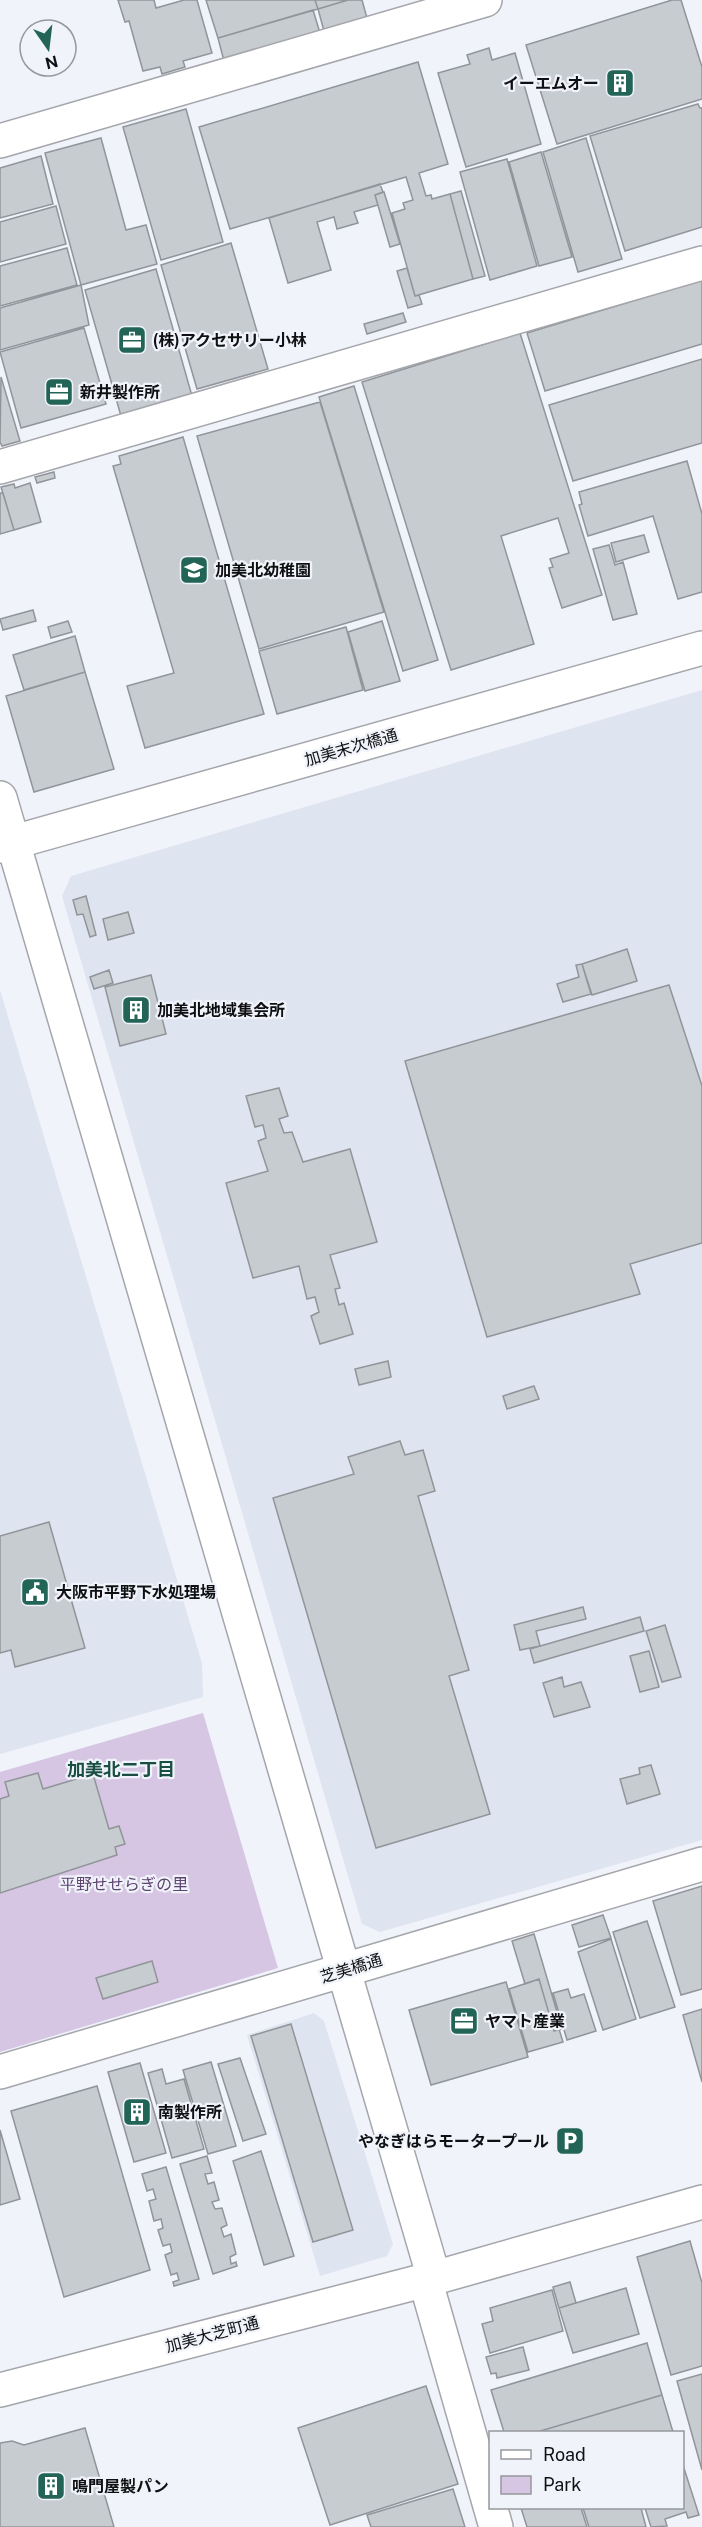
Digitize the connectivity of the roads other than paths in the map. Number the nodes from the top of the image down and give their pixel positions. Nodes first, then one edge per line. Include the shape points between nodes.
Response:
1 (485, 0) edge
2 (0, 141) edge
3 (702, 263) edge
4 (0, 468) edge
5 (702, 648) edge
6 (0, 798) edge
7 (7, 844) edge
8 (702, 1864) edge
9 (343, 1971) junction
10 (0, 2072) edge
11 (702, 2202) edge
12 (430, 2279) junction
13 (0, 2390) edge
14 (489, 2501) edge
15 (491, 2509) edge
16 (496, 2527) edge

1 - 2 street
3 - 4 street
5 - 7 street, 加美末次橋通
6 - 7 street
7 - 9 street
8 - 9 street, 芝美橋通
9 - 10 street, 芝美橋通
9 - 12 street
11 - 12 street, 加美大芝町通
12 - 13 street, 加美大芝町通
12 - 14 street
15 - 16 street

